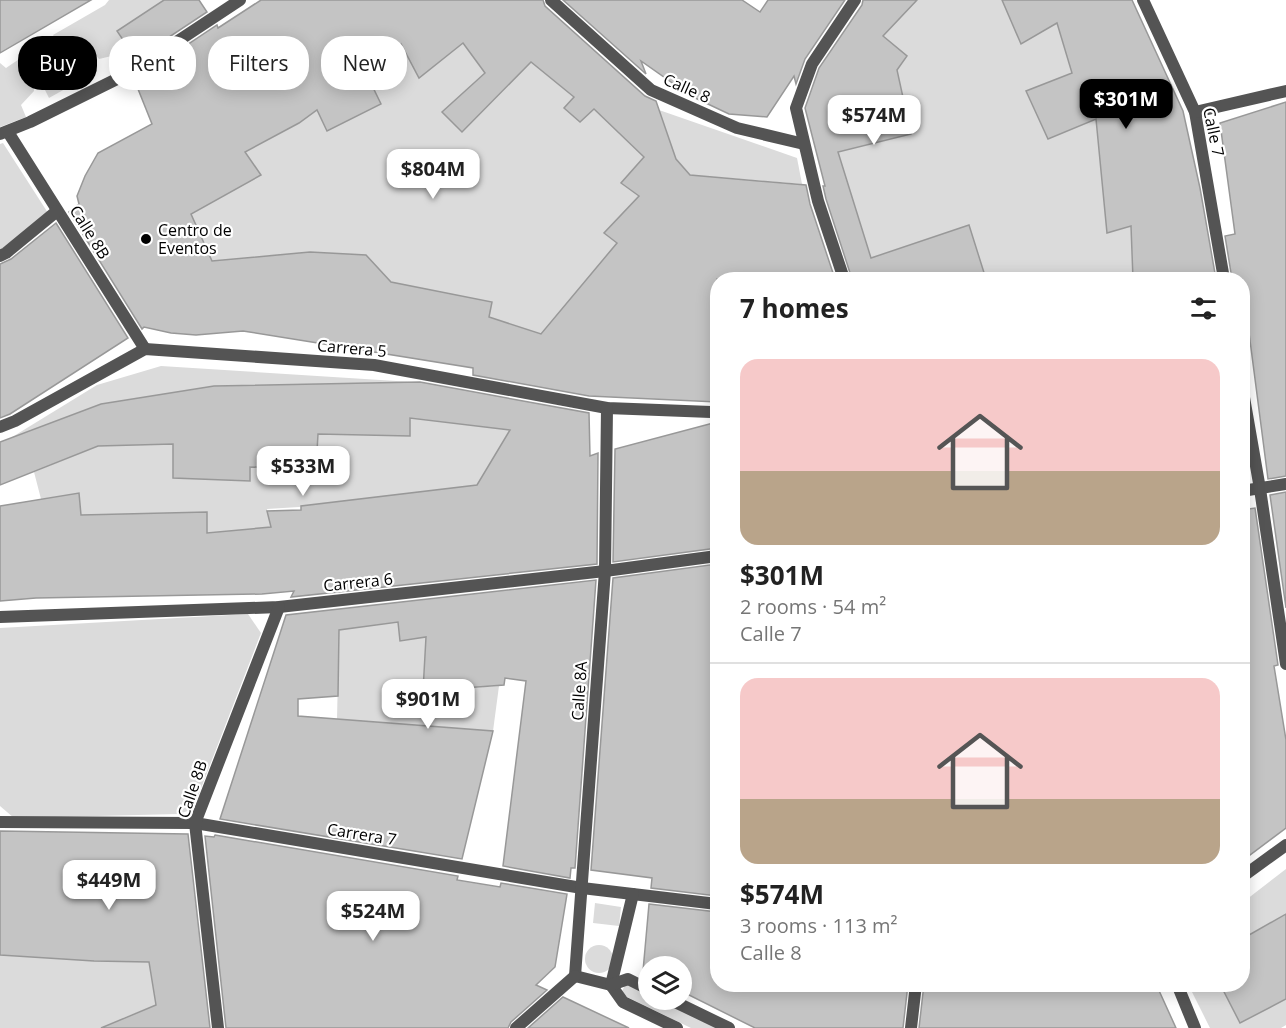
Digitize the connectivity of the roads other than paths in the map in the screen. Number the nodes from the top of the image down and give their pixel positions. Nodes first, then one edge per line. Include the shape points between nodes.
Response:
1 (240, 0) edge
2 (551, 0) edge
3 (855, 0) edge
4 (1143, 0) edge
5 (1286, 90) edge
6 (1195, 112) junction
7 (4, 133) edge
8 (804, 144) junction
9 (57, 211) junction
10 (0, 256) edge
11 (842, 272) edge
12 (1223, 272) edge
13 (145, 349) junction
14 (607, 408) junction
15 (710, 412) edge
16 (0, 427) edge
17 (1250, 432) edge
18 (1286, 484) edge
19 (1260, 489) junction
20 (1250, 490) edge
21 (710, 557) edge
22 (604, 571) junction
23 (279, 607) junction
24 (0, 617) edge
25 (1286, 664) edge
26 (0, 822) edge
27 (195, 823) junction
28 (1286, 845) edge
29 (1250, 871) edge
30 (582, 888) junction
31 (633, 894) junction
32 (710, 903) edge
33 (575, 976) junction
34 (638, 984) edge
35 (611, 985) junction
36 (915, 992) edge
37 (1180, 992) edge
38 (692, 1010) edge
39 (218, 1028) edge
40 (516, 1028) edge
41 (677, 1028) edge
42 (729, 1028) edge
43 (911, 1028) edge
44 (1195, 1028) edge

1 - 7 street via 131,72
2 - 8 street, Calle 8 via 651,90 737,128
3 - 8 street via 812,64 796,108
4 - 6 street, Calle 7
5 - 6 street
6 - 12 street, Calle 7
7 - 9 street, Calle 8B
8 - 11 street
9 - 10 street
9 - 13 street, Calle 8B
13 - 14 street, Carrera 5 via 374,365
13 - 16 street
14 - 15 street, Carrera 5
14 - 22 street, Calle 8A
17 - 19 street
18 - 19 street
19 - 20 street
19 - 25 street
21 - 22 street, Carrera 6
22 - 23 street, Carrera 6
22 - 30 street, Calle 8A
23 - 24 street, Carrera 6
23 - 27 street, Calle 8B
26 - 27 street, Carrera 7
27 - 30 street, Carrera 7
27 - 39 street, Calle 8B
28 - 29 street
30 - 31 street, Carrera 7
30 - 33 street, Calle 8A
31 - 32 street, Carrera 7
31 - 35 street
33 - 35 street
33 - 40 street
34 - 35 street via 628,979
35 - 41 street via 622,1002
36 - 43 street
37 - 44 street
38 - 42 street

